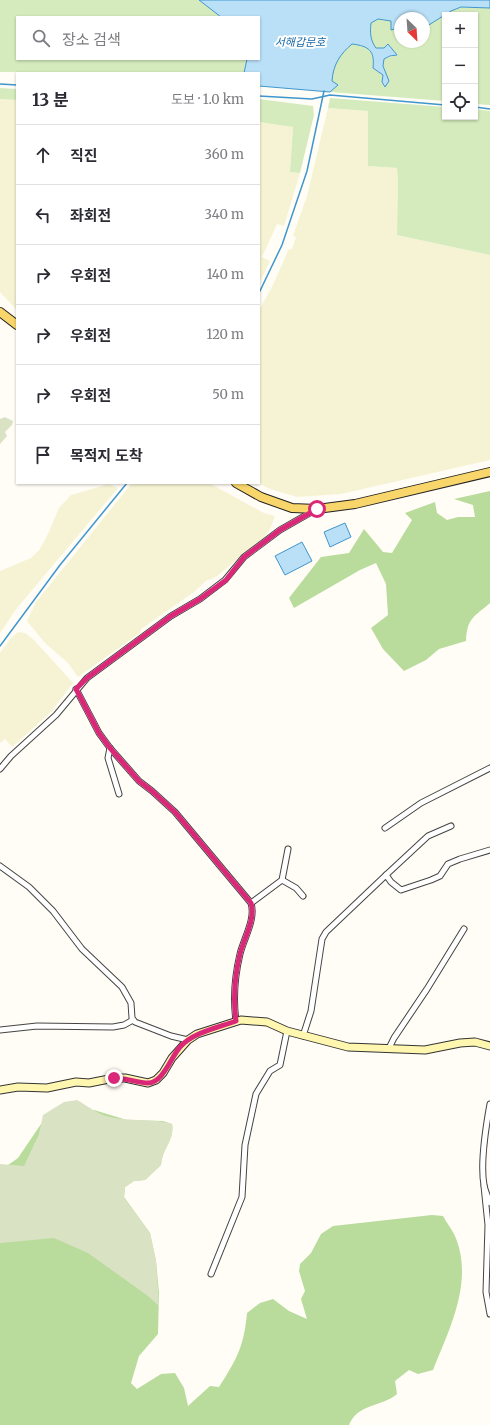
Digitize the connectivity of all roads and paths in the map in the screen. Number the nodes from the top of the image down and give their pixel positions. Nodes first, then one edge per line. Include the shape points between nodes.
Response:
1 (0, 312) edge
2 (16, 325) edge
3 (490, 472) edge
4 (238, 484) edge
5 (317, 509) junction
6 (76, 689) junction
7 (110, 748) junction
8 (490, 768) edge
9 (0, 769) edge
10 (119, 794) dead end
11 (451, 826) dead end
12 (385, 828) dead end
13 (288, 849) dead end
14 (490, 850) edge
15 (0, 866) edge
16 (386, 874) junction
17 (282, 880) junction
18 (303, 896) dead end
19 (251, 903) junction
20 (464, 929) dead end
21 (133, 1020) junction
22 (236, 1021) junction
23 (0, 1030) edge
24 (287, 1031) junction
25 (303, 1036) junction
26 (188, 1040) junction
27 (490, 1046) edge
28 (390, 1048) junction
29 (0, 1090) edge
30 (490, 1104) edge
31 (484, 1186) junction
32 (490, 1203) edge
33 (211, 1274) dead end
34 (490, 1314) edge

1 - 2 main road
3 - 5 main road via 355,504
4 - 5 main road via 261,497 292,508
5 - 6 street via 280,530 244,557 226,580 171,616 87,678
6 - 7 street via 99,733
6 - 9 street via 56,715
7 - 10 street via 108,758
7 - 19 street via 139,781 175,812
8 - 12 street via 421,803
11 - 16 street via 428,836
13 - 17 street
14 - 16 street via 460,858 448,864 440,876 407,889 401,890
15 - 21 street via 29,887 53,911 82,949 122,987 131,1003
16 - 25 street via 326,932 322,939 311,1011
17 - 18 street via 296,888
17 - 19 street
19 - 22 street via 252,918 240,954 235,989
20 - 28 street
21 - 23 street via 113,1027 37,1026
21 - 26 street via 148,1028
22 - 24 street via 267,1022
22 - 26 street via 197,1034
24 - 25 street
24 - 33 street via 280,1065 270,1071 256,1094 245,1145 242,1197
25 - 28 street via 348,1047
26 - 29 street via 163,1073 148,1083 114,1078 47,1088 18,1087
27 - 28 street via 475,1042 425,1050
30 - 31 street via 486,1126
31 - 32 street
31 - 34 street via 488,1225 486,1292

